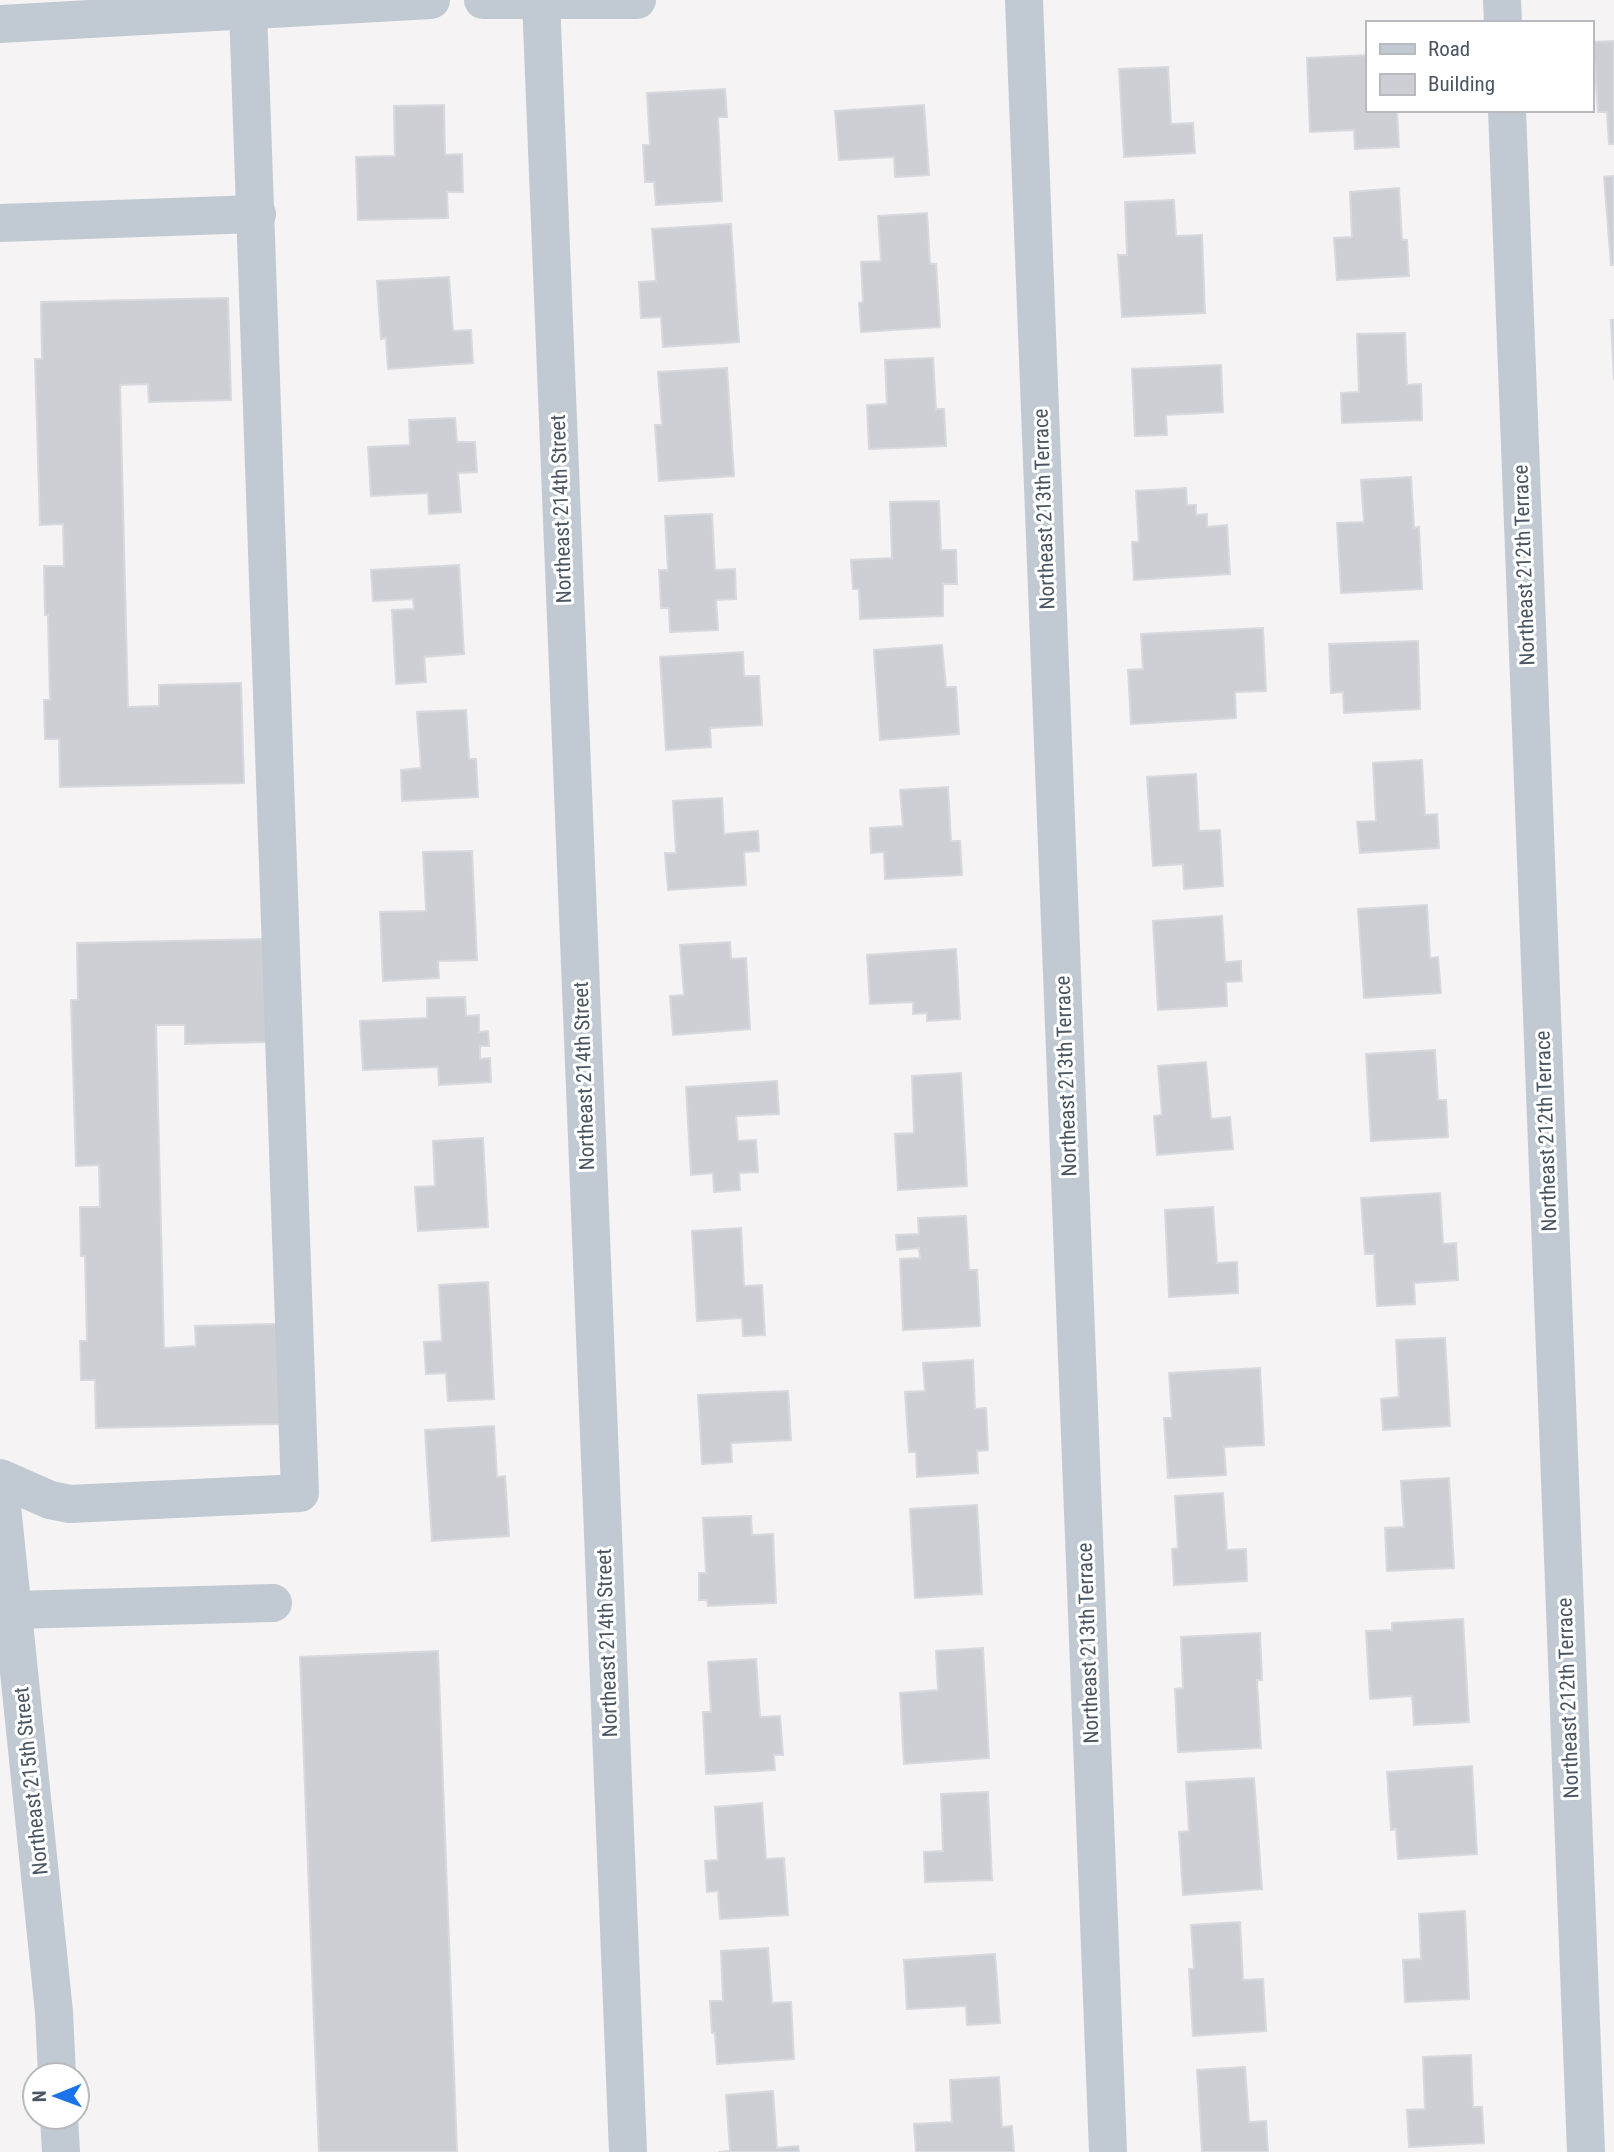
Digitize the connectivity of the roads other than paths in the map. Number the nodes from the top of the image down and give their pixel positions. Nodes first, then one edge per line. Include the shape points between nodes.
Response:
1 (430, 0) edge
2 (484, 0) edge
3 (541, 0) edge
4 (637, 0) edge
5 (1024, 0) edge
6 (1502, 0) edge
7 (248, 9) junction
8 (38, 11) edge
9 (1503, 21) edge
10 (0, 24) edge
11 (1507, 112) edge
12 (257, 214) junction
13 (0, 223) edge
14 (0, 1478) edge
15 (0, 1487) edge
16 (273, 1603) dead end
17 (4, 1606) edge
18 (56, 2061) edge
19 (60, 2131) edge
20 (61, 2152) edge
21 (628, 2152) edge
22 (1108, 2152) edge
23 (1586, 2152) edge

1 - 7 street
2 - 3 street
3 - 4 street
3 - 21 street, Northeast 214th Street
5 - 22 street, Northeast 213th Terrace
6 - 9 street
7 - 8 street
7 - 12 street
8 - 10 street
11 - 23 street, Northeast 212th Terrace
12 - 13 street
12 - 14 street via 300,1493 70,1504
15 - 17 street, Northeast 215th Street
16 - 17 street
17 - 18 street, Northeast 215th Street
19 - 20 street

